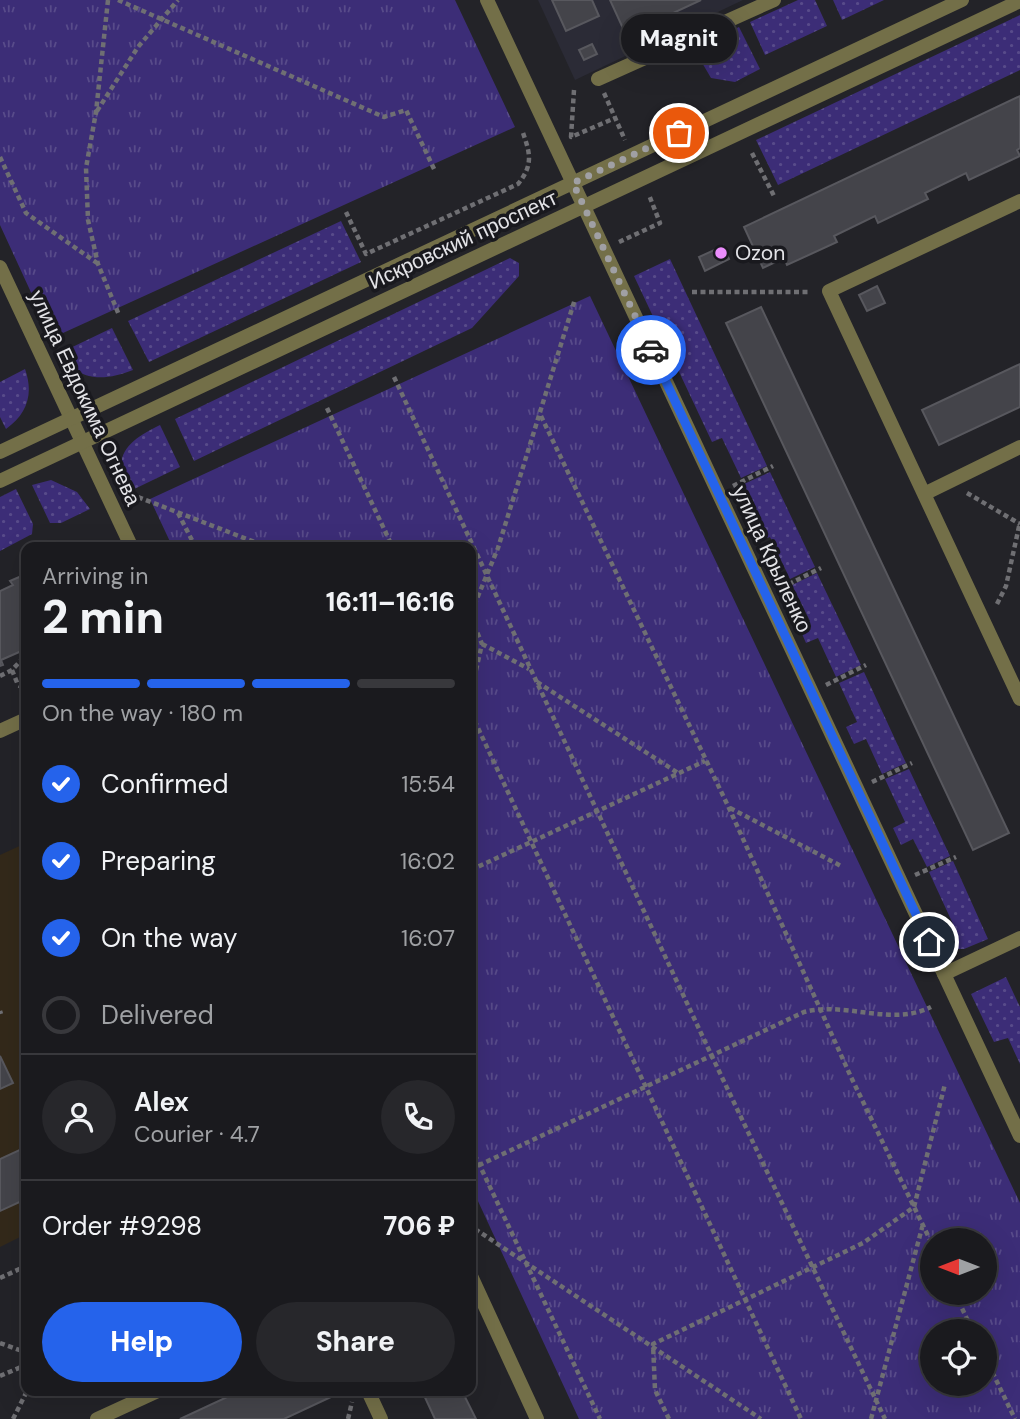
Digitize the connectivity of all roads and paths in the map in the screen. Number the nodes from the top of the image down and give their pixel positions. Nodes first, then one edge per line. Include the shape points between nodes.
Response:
1 (108, 0) edge
2 (118, 0) edge
3 (178, 0) edge
4 (487, 0) edge
5 (774, 0) edge
6 (962, 0) edge
7 (1020, 1) edge
8 (758, 3) edge
9 (162, 21) junction
10 (598, 79) joint
11 (574, 90) dead end
12 (96, 112) junction
13 (615, 118) junction
14 (522, 130) dead end
15 (626, 144) dead end
16 (752, 153) dead end
17 (0, 157) edge
18 (435, 171) dead end
19 (573, 183) junction
20 (648, 191) dead end
21 (774, 197) dead end
22 (1020, 201) edge
23 (583, 206) junction
24 (346, 212) dead end
25 (619, 243) dead end
26 (98, 264) junction
27 (0, 267) edge
28 (829, 291) junction
29 (692, 292) dead end
30 (575, 299) dead end
31 (119, 316) dead end
32 (394, 377) dead end
33 (327, 408) dead end
34 (541, 416) junction
35 (72, 419) junction
36 (83, 442) junction
37 (1020, 447) edge
38 (0, 452) edge
39 (773, 466) dead end
40 (0, 481) edge
41 (948, 482) junction
42 (718, 494) junction
43 (924, 494) junction
44 (138, 497) dead end
45 (177, 512) junction
46 (1019, 523) edge
47 (129, 542) edge
48 (193, 542) edge
49 (254, 542) edge
50 (390, 542) edge
51 (470, 542) edge
52 (476, 555) edge
53 (821, 568) dead end
54 (486, 577) junction
55 (1006, 586) dead end
56 (766, 595) junction
57 (476, 602) edge
58 (476, 628) edge
59 (482, 644) junction
60 (21, 660) edge
61 (866, 666) dead end
62 (530, 669) junction
63 (12, 670) junction
64 (476, 670) edge
65 (0, 676) edge
66 (536, 682) junction
67 (21, 686) edge
68 (812, 693) junction
69 (1020, 699) edge
70 (21, 721) edge
71 (476, 724) edge
72 (0, 731) edge
73 (705, 761) junction
74 (912, 762) dead end
75 (678, 773) junction
76 (857, 789) junction
77 (729, 808) junction
78 (597, 811) junction
79 (531, 842) junction
80 (956, 857) dead end
81 (843, 867) dead end
82 (476, 868) edge
83 (901, 882) junction
84 (1020, 938) edge
85 (944, 974) junction
86 (820, 1007) junction
87 (931, 1007) dead end
88 (711, 1055) junction
89 (945, 1084) dead end
90 (646, 1085) junction
91 (1020, 1136) edge
92 (476, 1156) edge
93 (480, 1164) junction
94 (476, 1166) edge
95 (914, 1207) junction
96 (923, 1224) junction
97 (925, 1228) edge
98 (476, 1230) edge
99 (528, 1262) junction
100 (814, 1266) junction
101 (21, 1268) edge
102 (0, 1278) edge
103 (476, 1287) edge
104 (744, 1300) junction
105 (0, 1343) edge
106 (653, 1344) junction
107 (21, 1349) edge
108 (21, 1367) edge
109 (0, 1376) edge
110 (997, 1382) edge
111 (24, 1396) edge
112 (147, 1396) edge
113 (370, 1396) edge
114 (876, 1400) junction
115 (13, 1419) edge
116 (97, 1419) edge
117 (381, 1419) edge
118 (537, 1419) edge
119 (600, 1419) edge
120 (669, 1419) edge
121 (761, 1419) edge
122 (801, 1419) edge
123 (871, 1419) edge
124 (885, 1419) edge
125 (1015, 1419) edge

1 - 12 path
2 - 9 path
3 - 9 path
4 - 19 street, улица Крыленко
5 - 8 street
6 - 19 street, Искровский проспект
7 - 23 street, Искровский проспект
8 - 10 street
9 - 12 path via 138,47
9 - 18 path via 384,117 406,110
10 - 13 path
11 - 13 path via 571,137
12 - 26 path via 86,168 88,220
13 - 15 path
14 - 24 path via 531,157 518,184 366,254
16 - 21 path
17 - 26 path via 26,213
19 - 23 street, улица Крыленко
19 - 35 street, Искровский проспект
20 - 25 path via 660,223
22 - 28 street
23 - 36 street, Искровский проспект
23 - 42 street, улица Крыленко
26 - 31 path
27 - 35 street, улица Евдокима Огнева
28 - 29 path
28 - 43 street
30 - 34 path
32 - 51 path
33 - 50 path
34 - 54 path
34 - 73 path
35 - 36 street, улица Евдокима Огнева
35 - 38 street, Искровский проспект
36 - 40 street, Искровский проспект
36 - 47 street, улица Евдокима Огнева
37 - 41 street
39 - 42 path
41 - 43 street
41 - 46 path
42 - 56 street, улица Крыленко
43 - 69 street
44 - 45 path
45 - 48 path
45 - 49 path
46 - 55 path
52 - 54 path
53 - 56 path
54 - 57 path
54 - 62 path
56 - 68 street, улица Крыленко
58 - 59 path
59 - 62 path
59 - 64 path
60 - 63 path
61 - 68 path
62 - 66 path
63 - 65 path
63 - 67 path
66 - 75 path
66 - 78 path
68 - 76 street, улица Крыленко
70 - 72 street
71 - 79 path
73 - 75 path
73 - 77 path
74 - 76 path
75 - 78 path
76 - 83 street, улица Крыленко
77 - 81 path
77 - 86 path
78 - 79 path
78 - 88 path
79 - 82 path
79 - 90 path
80 - 83 path
83 - 85 street, улица Крыленко
84 - 85 street
85 - 91 street, улица Крыленко
86 - 87 path via 913,1016
86 - 88 path
86 - 95 path
88 - 90 path
88 - 100 path
89 - 95 path
90 - 93 path
90 - 104 path
92 - 93 path
93 - 94 path
93 - 99 path
95 - 96 path
95 - 100 path via 863,1243
96 - 97 path
96 - 114 path
98 - 99 path
99 - 106 path
99 - 119 path
100 - 104 path
100 - 114 path
101 - 102 path
103 - 118 street
104 - 106 path
104 - 122 path
105 - 107 path
106 - 120 path via 655,1390
106 - 121 path
108 - 109 path
110 - 125 path
111 - 115 path
112 - 116 street
113 - 117 street
114 - 123 path
114 - 124 path

